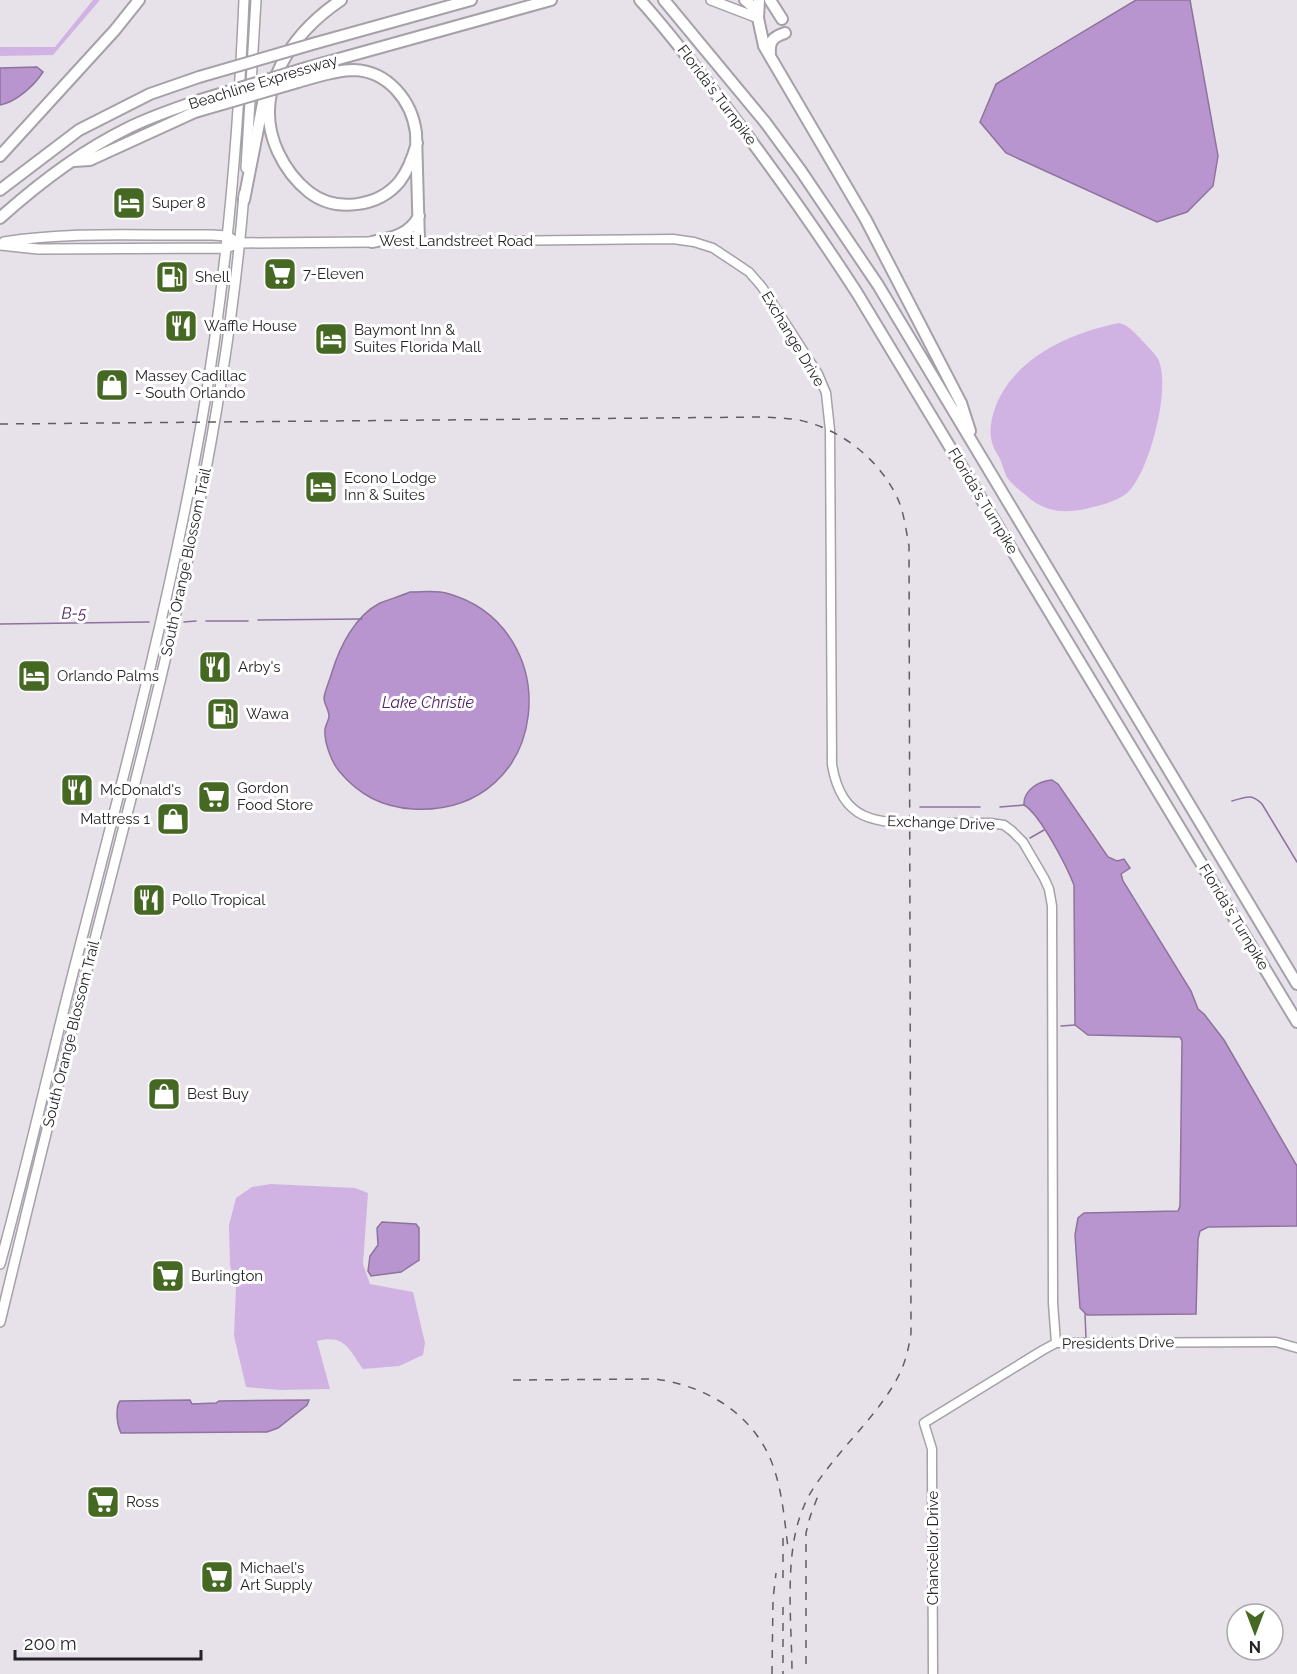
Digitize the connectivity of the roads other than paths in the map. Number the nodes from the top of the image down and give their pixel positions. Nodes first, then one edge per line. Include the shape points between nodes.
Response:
1 (139, 0) edge
2 (244, 0) edge
3 (256, 0) edge
4 (341, 0) edge
5 (471, 0) edge
6 (551, 0) edge
7 (640, 0) edge
8 (664, 0) edge
9 (711, 0) edge
10 (725, 0) edge
11 (770, 0) edge
12 (752, 1) edge
13 (758, 18) junction
14 (782, 19) dead end
15 (785, 33) dead end
16 (771, 58) junction
17 (196, 106) junction
18 (417, 143) junction
19 (0, 156) edge
20 (0, 190) edge
21 (243, 200) junction
22 (419, 216) junction
23 (0, 218) edge
24 (227, 236) junction
25 (673, 239) joint
26 (372, 242) junction
27 (419, 242) junction
28 (239, 243) junction
29 (0, 244) edge
30 (226, 248) junction
31 (977, 452) junction
32 (191, 478) junction
33 (199, 507) junction
34 (1297, 984) edge
35 (1297, 1022) edge
36 (0, 1264) edge
37 (0, 1322) edge
38 (1056, 1343) junction
39 (1297, 1348) edge
40 (924, 1423) joint
41 (933, 1674) edge

1 - 19 highway
2 - 24 main road, South Orange Blossom Trail
3 - 21 main road, South Orange Blossom Trail
4 - 18 highway via 300,35 274,81 270,123 274,144 284,164 296,180 319,198 359,204 396,185 411,164
4 - 21 highway via 303,25 276,63 266,90
5 - 20 highway, Beachline Expressway, bridge via 150,94 79,130
6 - 17 highway, Beachline Expressway, bridge via 306,68
7 - 35 highway, Florida's Turnpike via 680,45 750,137 857,293
8 - 31 highway, Florida's Turnpike via 726,73 806,180 878,285
9 - 13 main road
10 - 12 main road via 739,5
11 - 14 highway
12 - 13 highway
13 - 16 highway
15 - 16 highway via 772,39
16 - 31 highway via 866,220 961,403
17 - 18 highway, bridge via 347,70 359,71 391,85 405,101
17 - 23 highway, Beachline Expressway via 128,128 71,162
18 - 22 highway
21 - 28 main road, South Orange Blossom Trail
22 - 26 highway via 408,231
22 - 27 highway
24 - 28 main road
24 - 29 main road, West Landstreet Road via 29,238
24 - 30 main road, South Orange Blossom Trail
25 - 27 street, West Landstreet Road
25 - 38 street, Exchange Drive via 713,248 749,272 818,374 826,393 830,430 831,765 844,798 856,812 890,823 1004,825 1023,842 1049,889
26 - 27 street, West Landstreet Road
26 - 28 main road, West Landstreet Road
28 - 30 main road, West Landstreet Road
28 - 33 main road, South Orange Blossom Trail
29 - 30 main road, West Landstreet Road via 38,249
30 - 32 main road, South Orange Blossom Trail
31 - 34 highway, Florida's Turnpike
32 - 33 main road via 198,488
32 - 36 main road, South Orange Blossom Trail via 154,651
33 - 37 main road, South Orange Blossom Trail via 164,665
38 - 39 street, Presidents Drive via 1276,1342
38 - 40 street, Presidents Drive
40 - 41 street, Chancellor Drive via 933,1464

